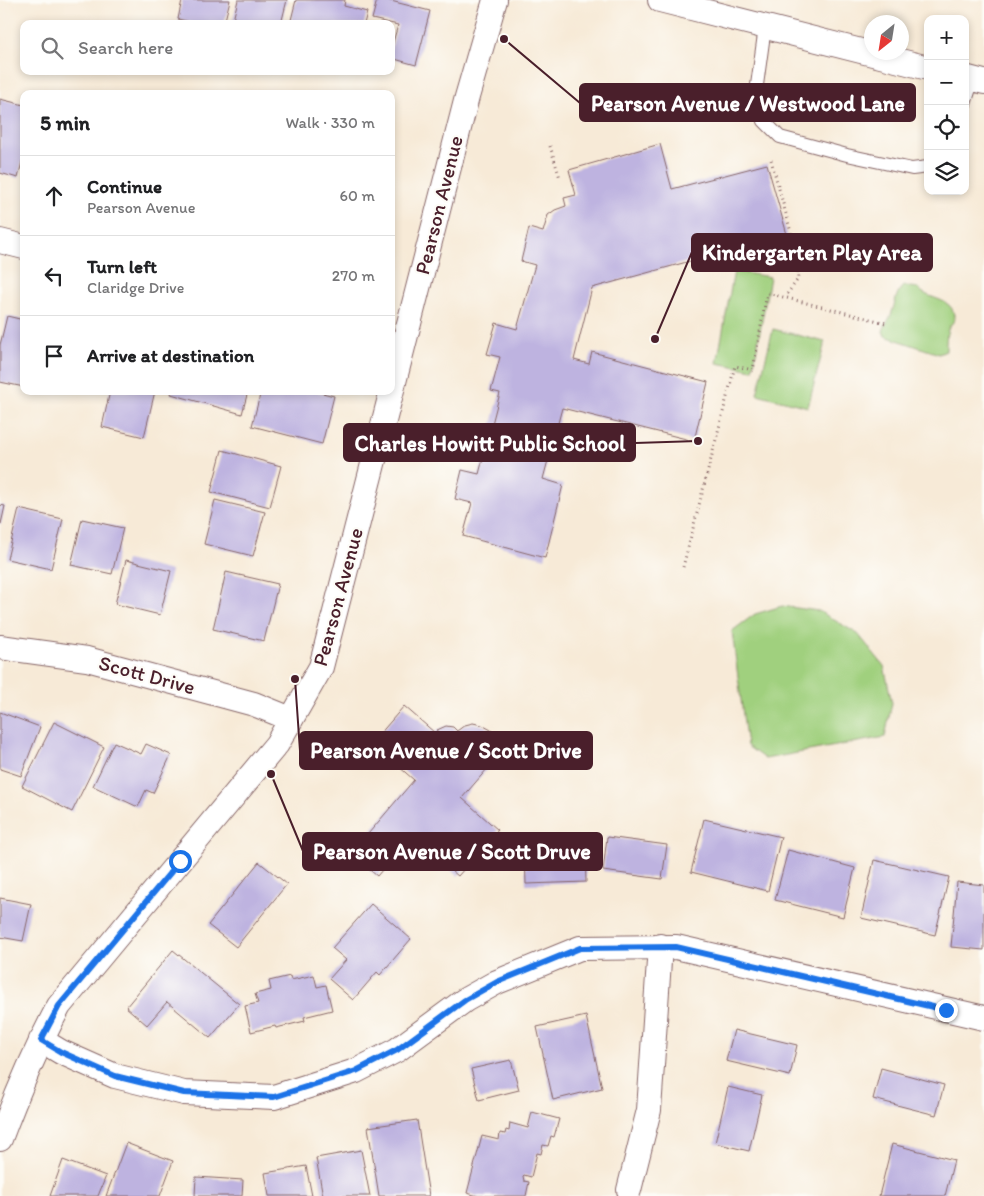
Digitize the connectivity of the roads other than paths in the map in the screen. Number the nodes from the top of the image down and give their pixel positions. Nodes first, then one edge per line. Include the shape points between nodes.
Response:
1 (495, 0) edge
2 (660, 0) edge
3 (765, 27) junction
4 (924, 67) edge
5 (974, 80) edge
6 (969, 93) edge
7 (924, 168) edge
8 (0, 241) edge
9 (20, 246) edge
10 (397, 342) edge
11 (385, 395) edge
12 (0, 647) edge
13 (291, 719) junction
14 (660, 946) junction
15 (984, 1018) edge
16 (41, 1040) junction
17 (0, 1139) edge
18 (629, 1190) dead end

1 - 10 street, Pearson Avenue
2 - 3 street
3 - 4 street
3 - 7 lane via 756,102 764,121 780,137 912,169
5 - 6 lane
8 - 9 street
11 - 13 street, Pearson Avenue via 321,667
12 - 13 street, Scott Drive via 87,659 254,704
13 - 16 street, Pearson Avenue via 277,744 59,1006
14 - 15 street
14 - 16 street via 580,948 497,982 465,1000 397,1050 356,1071 274,1097 184,1093 115,1076
14 - 18 street via 649,1110
16 - 17 street, Pearson Avenue

